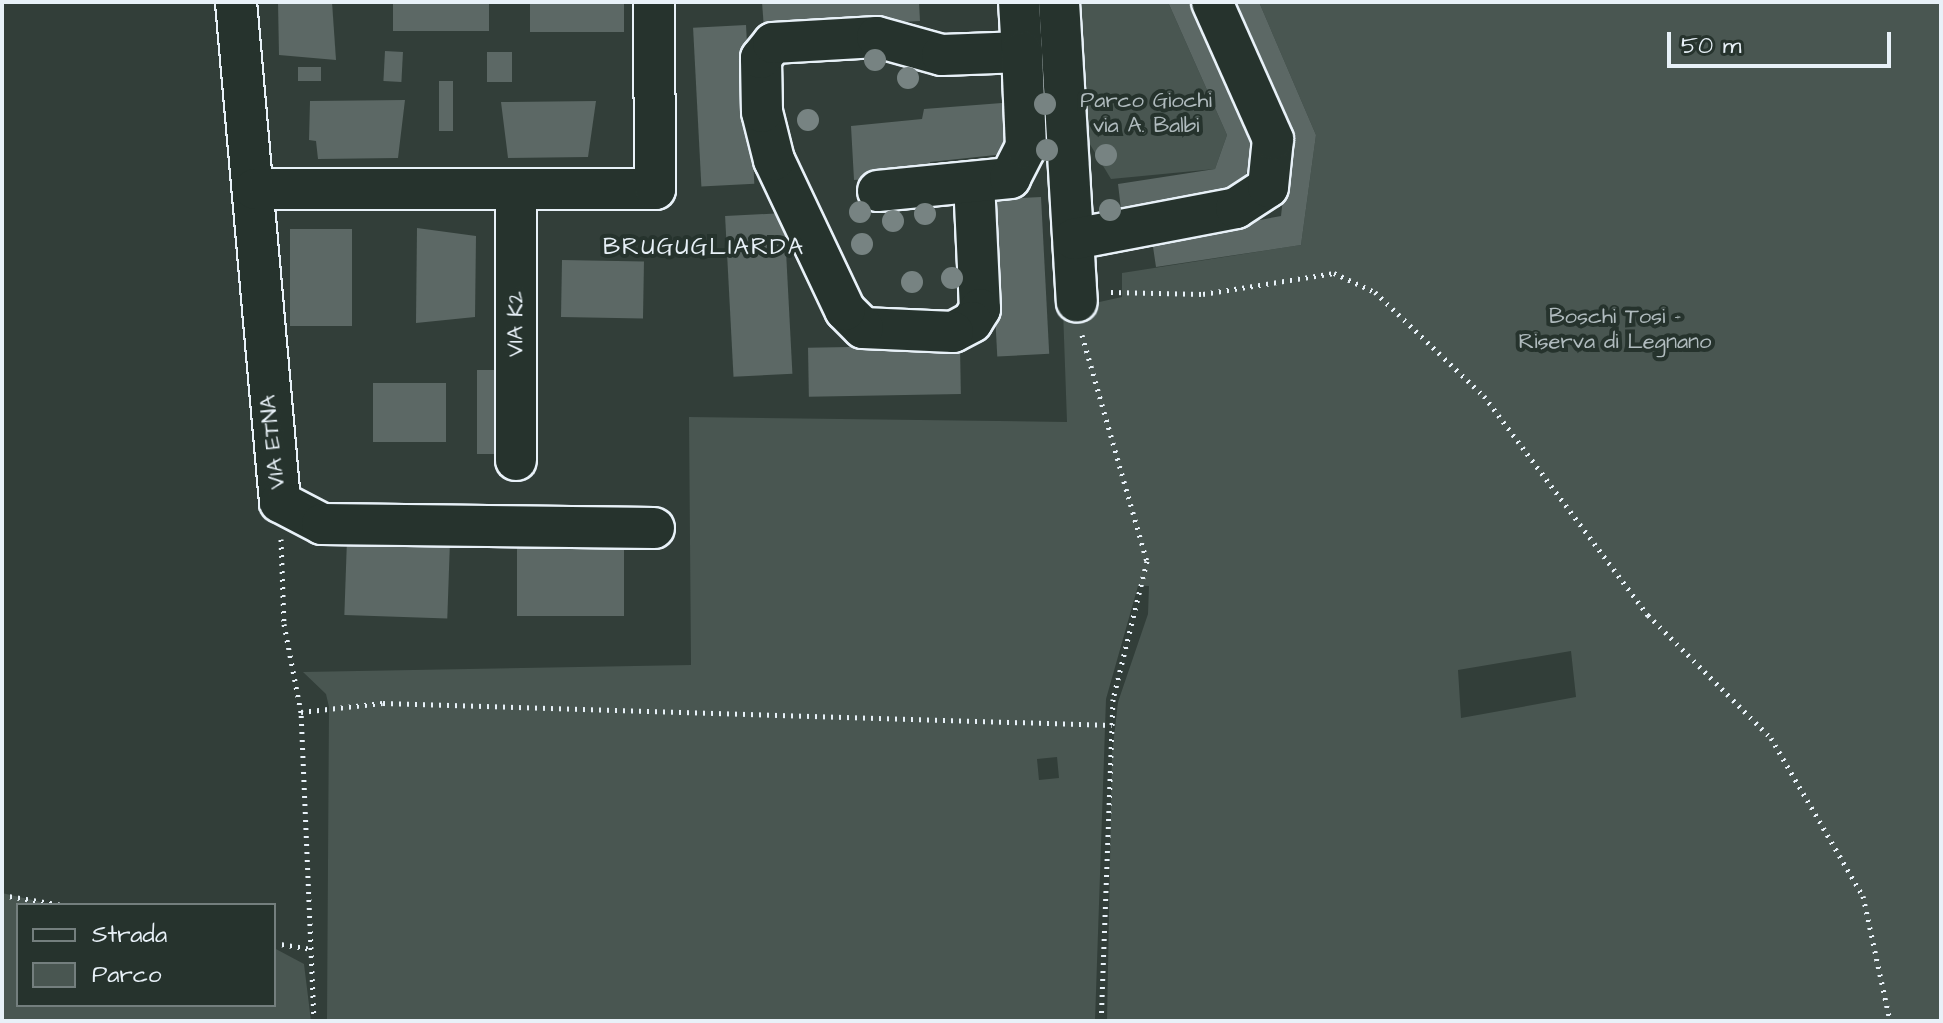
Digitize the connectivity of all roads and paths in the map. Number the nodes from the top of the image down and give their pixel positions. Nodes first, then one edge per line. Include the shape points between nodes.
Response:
1 (236, 2) edge
2 (654, 2) edge
3 (1019, 2) edge
4 (1059, 2) edge
5 (1212, 2) edge
6 (1022, 52) junction
7 (974, 182) junction
8 (255, 189) junction
9 (516, 189) junction
10 (878, 191) dead end
11 (1074, 239) junction
12 (1077, 301) junction
13 (516, 460) dead end
14 (280, 502) junction
15 (654, 528) dead end
16 (301, 712) junction
17 (1112, 725) junction
18 (2, 895) edge
19 (50, 903) edge
20 (276, 943) edge
21 (310, 949) junction
22 (314, 1021) edge
23 (1101, 1021) edge
24 (1890, 1021) edge

1 - 8 street, VIA ETNA
2 - 9 street via 655,189
3 - 6 street
4 - 11 street
5 - 11 street via 1273,139 1268,187 1236,208
6 - 7 street via 1026,147 1019,168 1010,178
6 - 7 street via 942,55 877,37 773,43 761,58 762,112 774,160 845,310 863,328 953,332 972,322 980,309
7 - 10 street
8 - 9 street
8 - 14 street, VIA ETNA
9 - 13 street, VIA K2
11 - 12 street
12 - 17 path via 1090,370 1118,442 1147,561
12 - 24 path via 1122,289 1203,294 1334,273 1375,292 1484,396 1648,615 1771,738 1863,896
14 - 15 street, VIA ETNA via 322,524
14 - 16 path via 284,624
16 - 17 path via 383,703
16 - 21 path
17 - 23 path
18 - 19 path
20 - 21 path
21 - 22 path

